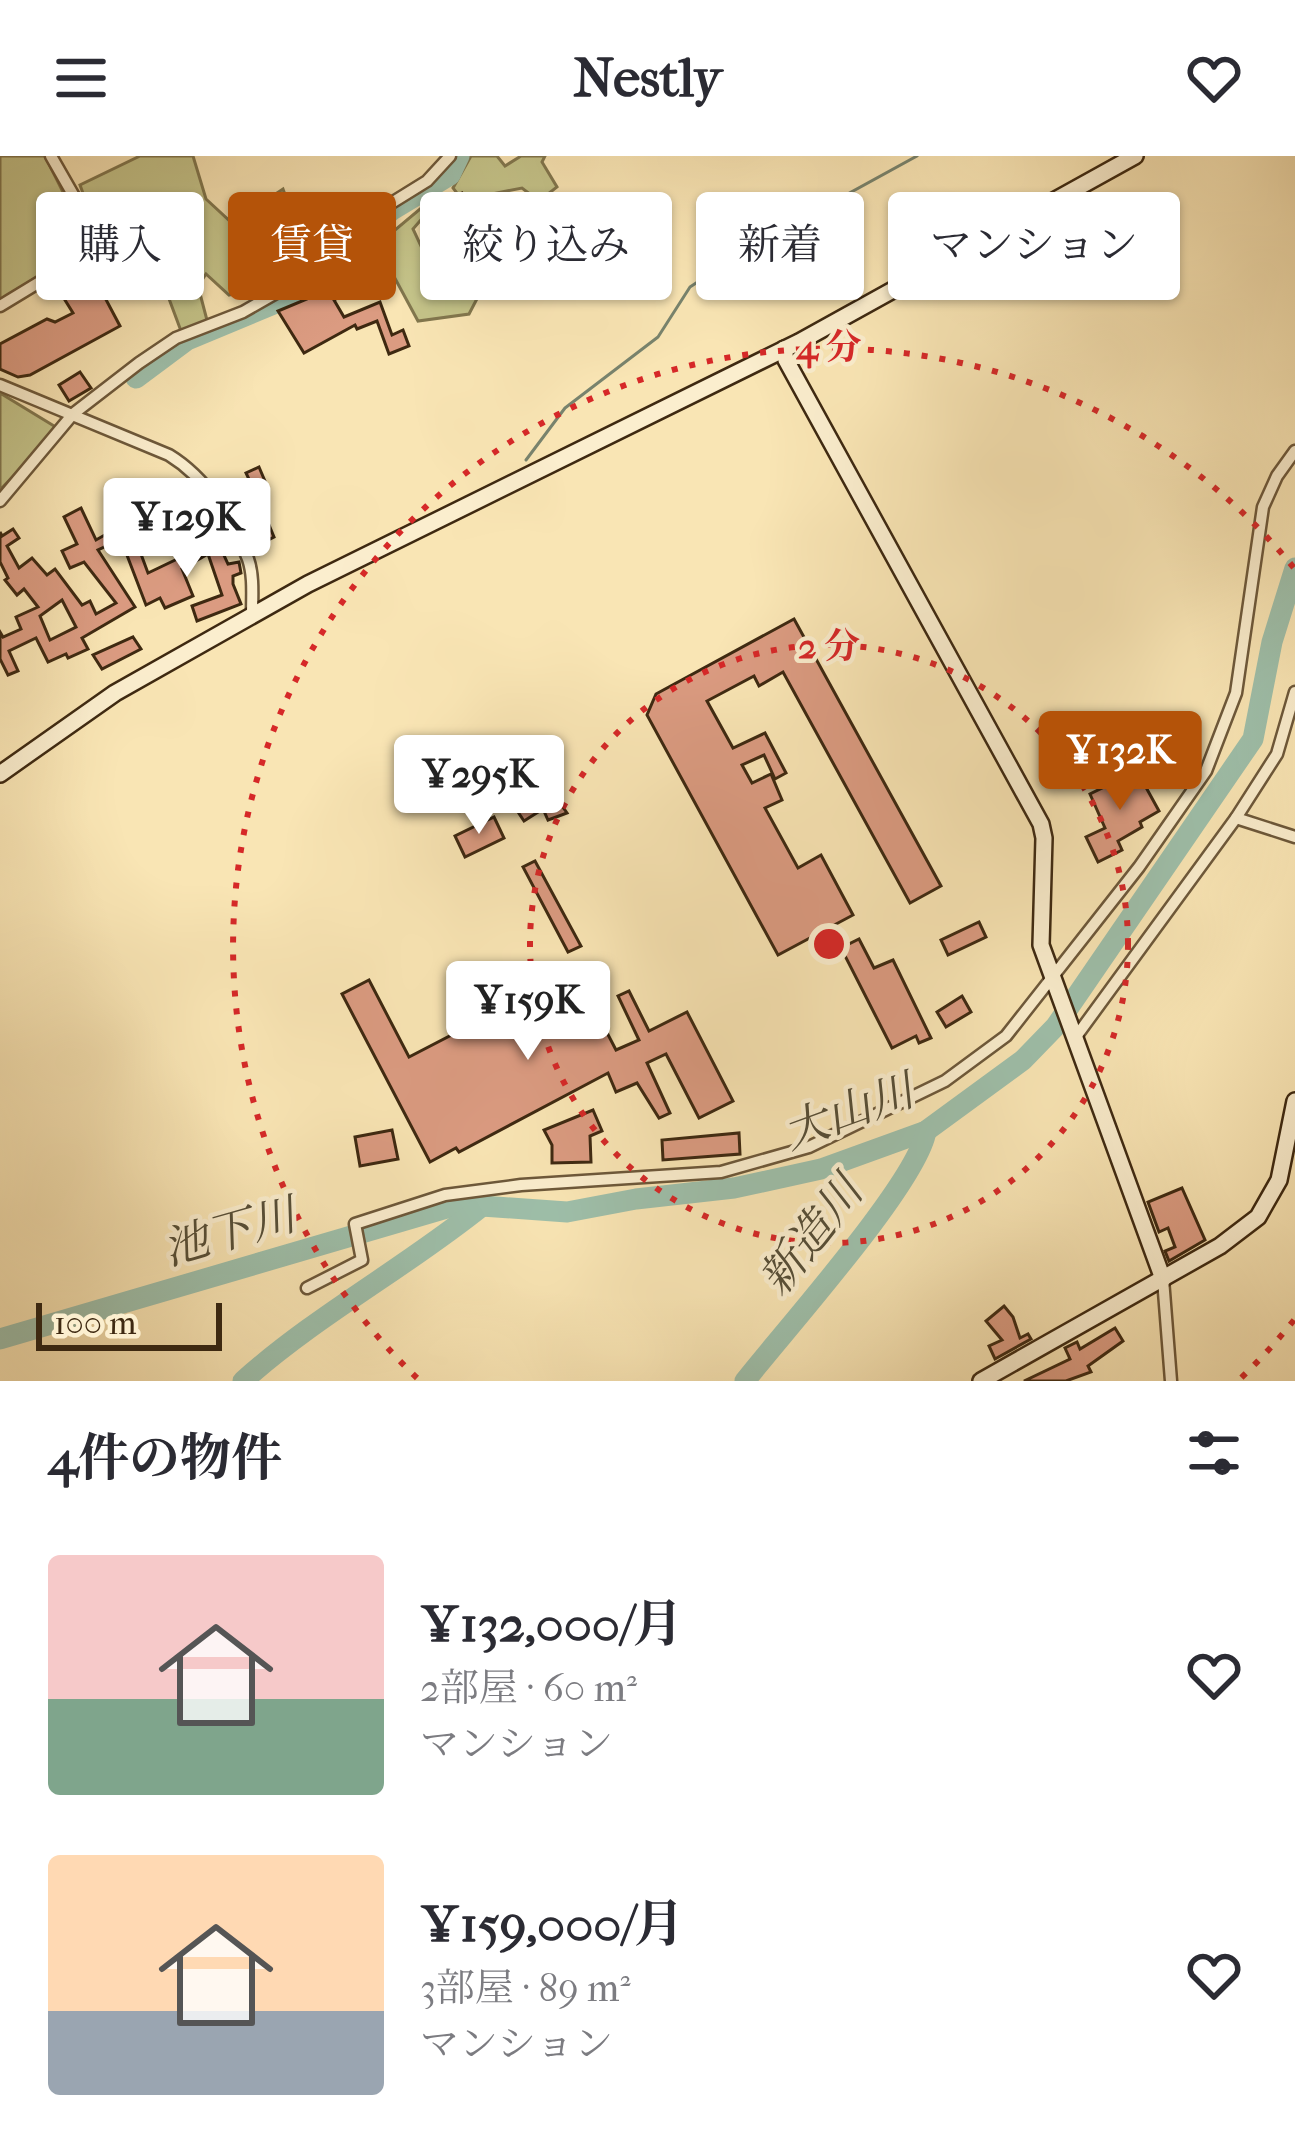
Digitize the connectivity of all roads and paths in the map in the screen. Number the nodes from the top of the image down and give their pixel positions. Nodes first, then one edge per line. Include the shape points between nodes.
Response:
1 (51, 156) edge
2 (451, 156) edge
3 (1135, 156) edge
4 (0, 306) edge
5 (784, 349) junction
6 (0, 385) edge
7 (73, 414) junction
8 (1295, 451) edge
9 (0, 501) edge
10 (252, 615) junction
11 (1295, 692) edge
12 (0, 774) edge
13 (1236, 818) junction
14 (1295, 837) edge
15 (1053, 979) junction
16 (1076, 1038) junction
17 (1295, 1101) edge
18 (1288, 1176) edge
19 (1163, 1279) junction
20 (307, 1288) dead end
21 (981, 1381) edge
22 (1171, 1381) edge

1 - 4 street via 91,243
2 - 7 street via 292,284 176,338
3 - 5 street
5 - 10 street
5 - 15 street via 1041,824 1041,944
6 - 7 street
7 - 9 street
7 - 10 street via 169,455 199,477 247,557
8 - 15 street via 1263,507 1236,693 1206,771
10 - 12 street via 115,693
11 - 13 street via 1277,754
13 - 14 street
13 - 16 street
15 - 16 street
15 - 20 street via 1006,1036 945,1081 809,1148 721,1172 445,1195 355,1224 362,1260
16 - 19 street
17 - 18 street
18 - 19 street via 1258,1217
19 - 21 street
19 - 22 street

